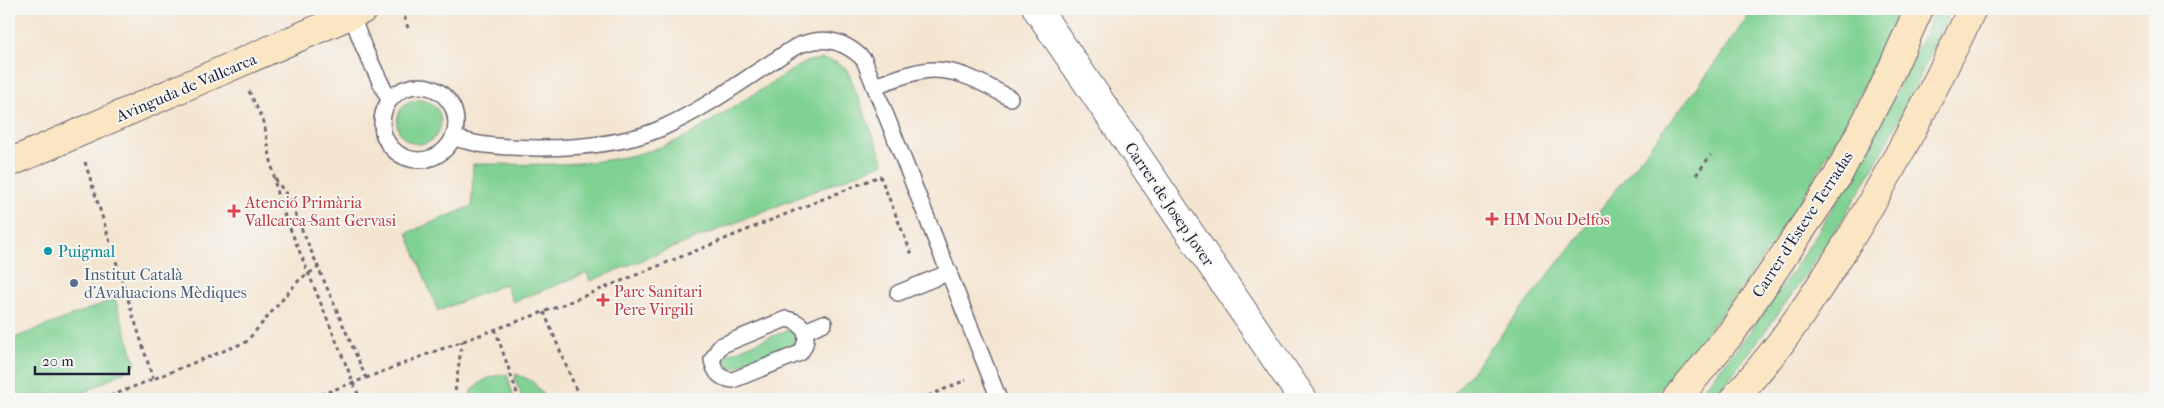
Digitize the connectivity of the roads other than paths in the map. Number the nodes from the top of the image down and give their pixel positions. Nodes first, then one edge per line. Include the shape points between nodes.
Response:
1 (1037, 9) edge
2 (1919, 9) edge
3 (1972, 9) edge
4 (355, 11) edge
5 (874, 86) junction
6 (1010, 98) dead end
7 (389, 100) junction
8 (453, 138) junction
9 (9, 163) edge
10 (950, 272) junction
11 (898, 293) dead end
12 (824, 323) dead end
13 (805, 331) junction
14 (999, 399) edge
15 (1303, 399) edge
16 (1677, 399) edge
17 (1734, 399) edge

1 - 15 street, Carrer de Josep Jover
2 - 16 street, Carrer d'Esteve Terradas via 1882,91 1837,177 1732,332
3 - 17 street via 1938,83 1855,232 1784,338
4 - 7 lane via 364,48
4 - 9 street, Avinguda de Vallcarca
5 - 6 lane via 933,70 977,80
5 - 8 lane via 864,60 856,51 839,42 820,39 795,47 687,115 634,138 602,145 544,147 485,145
5 - 10 lane
7 - 8 lane via 397,92 420,85 442,93 455,114
7 - 8 lane via 382,124 391,147 400,155 424,160 436,156
10 - 11 lane
10 - 14 lane
12 - 13 lane
13 - 13 lane via 801,324 786,319 761,328 720,346 712,360 714,368 718,375 733,380 793,356 805,346

